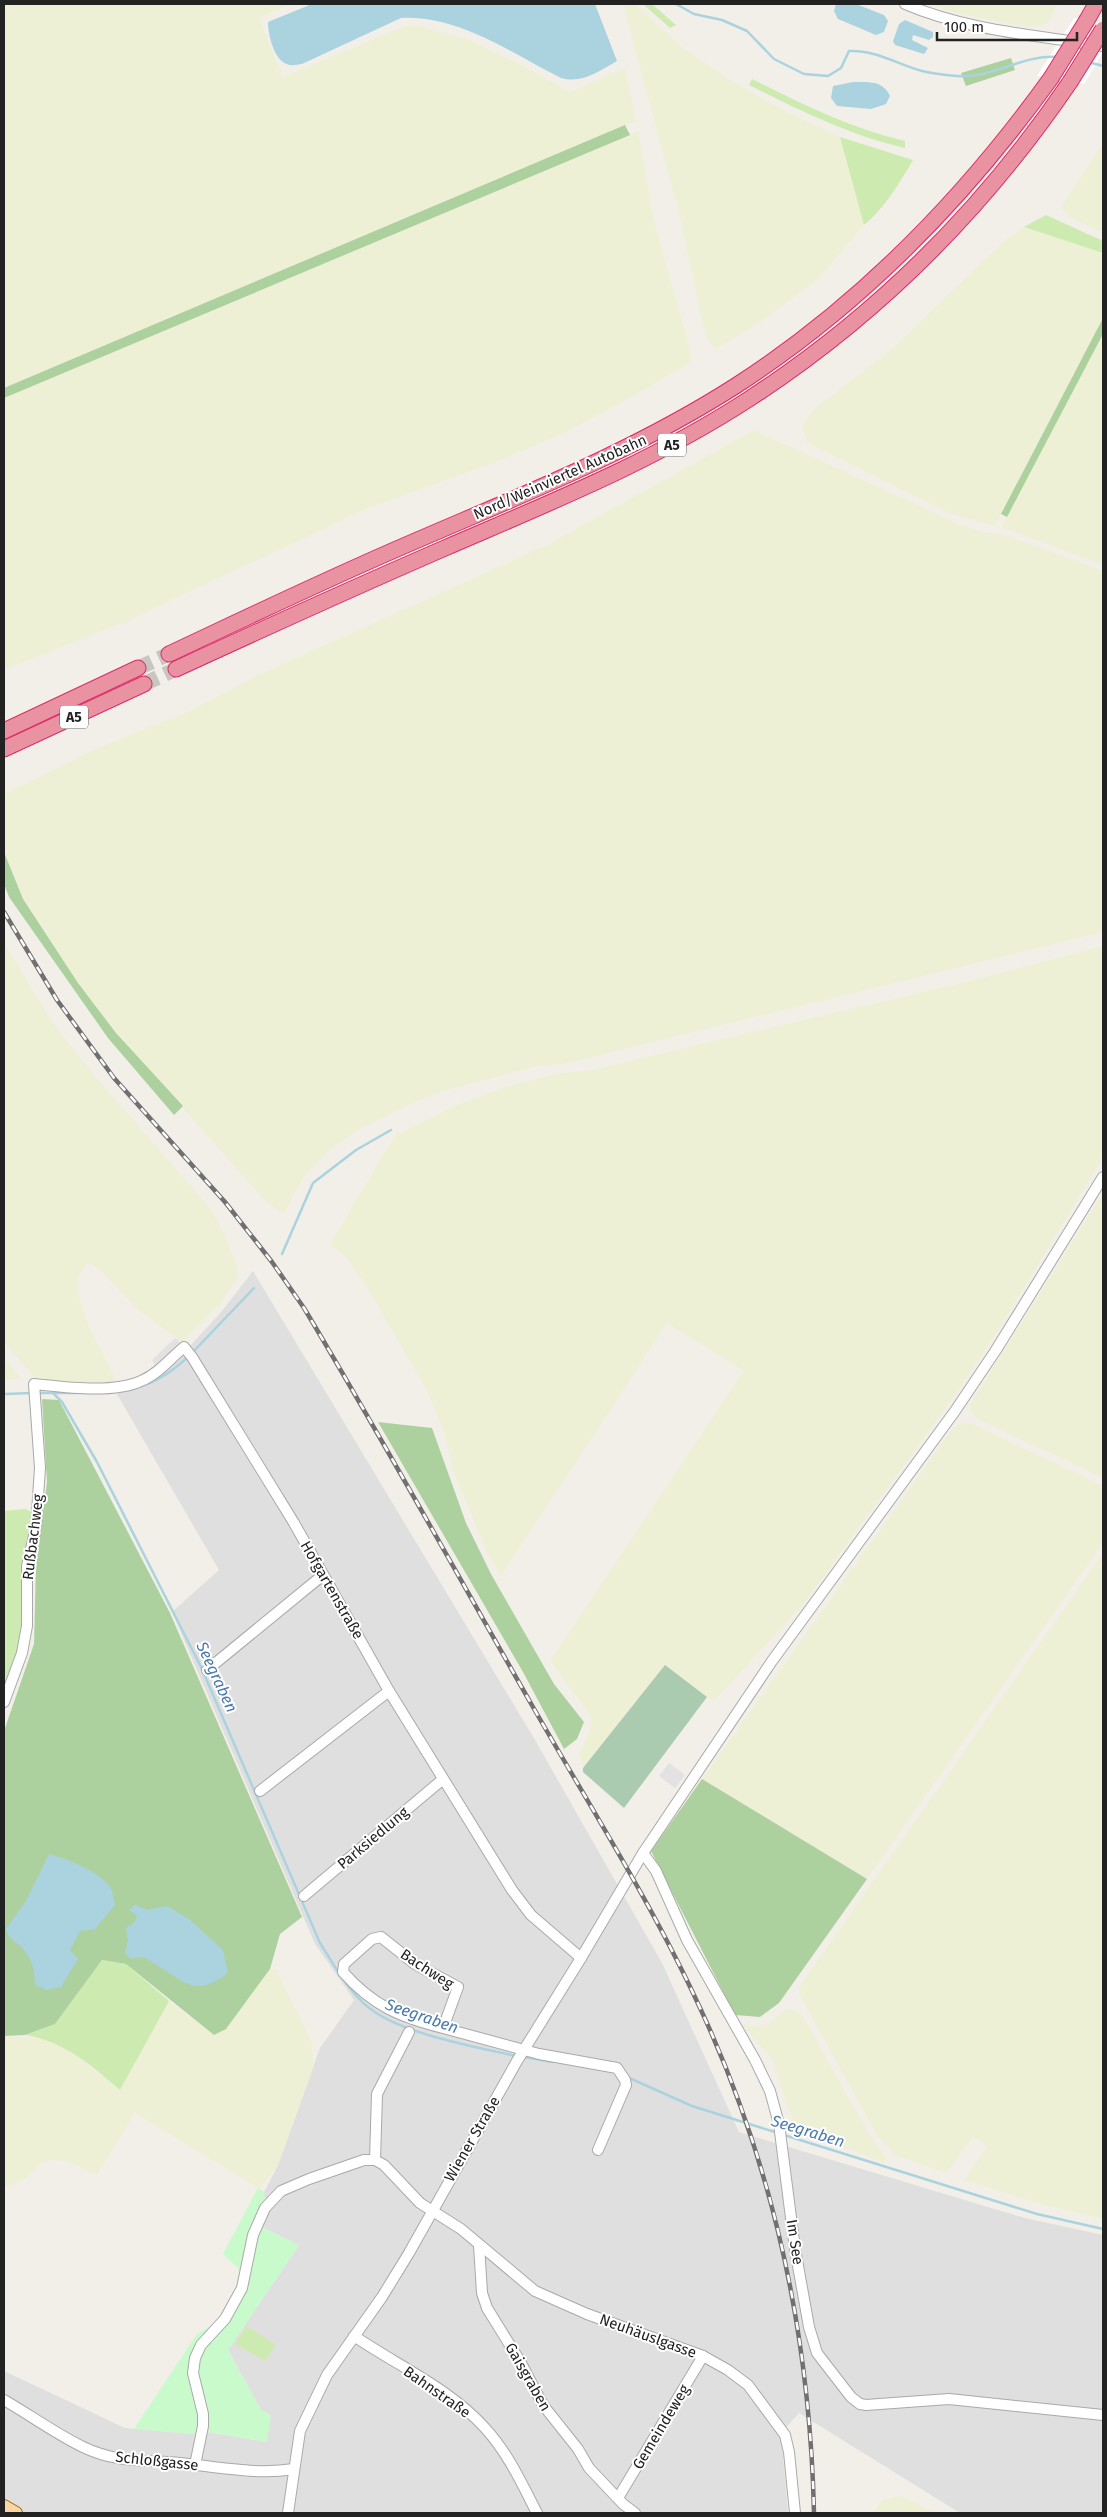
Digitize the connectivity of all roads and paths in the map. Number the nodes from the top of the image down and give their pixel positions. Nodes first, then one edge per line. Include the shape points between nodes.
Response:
1 (904, 4) edge
2 (1096, 4) edge
3 (1103, 29) edge
4 (1103, 46) edge
5 (169, 654) tunnel mouth
6 (138, 668) tunnel mouth
7 (176, 670) tunnel mouth
8 (144, 684) tunnel mouth
9 (4, 731) edge
10 (4, 749) edge
11 (1103, 1177) edge
12 (35, 1391) joint
13 (323, 1575) junction
14 (207, 1670) dead end
15 (389, 1691) junction
16 (4, 1702) edge
17 (442, 1780) junction
18 (260, 1791) dead end
19 (643, 1853) junction
20 (304, 1896) dead end
21 (581, 1958) junction
22 (443, 2028) junction
23 (409, 2032) dead end
24 (521, 2055) junction
25 (598, 2150) dead end
26 (376, 2160) junction
27 (431, 2210) junction
28 (479, 2244) junction
29 (354, 2336) junction
30 (703, 2356) junction
31 (4, 2400) edge
32 (1103, 2415) edge
33 (195, 2465) junction
34 (294, 2470) junction
35 (618, 2498) junction
36 (4, 2506) edge
37 (16, 2513) edge
38 (288, 2513) edge
39 (537, 2513) edge
40 (635, 2513) edge
41 (794, 2513) edge

1 - 4 street via 980,28
2 - 5 highway, Nord/Weinviertel Autobahn / A5, bridge via 1051,78 966,188 917,240 828,320 738,384 661,430 602,460 388,553
3 - 7 highway, Nord/Weinviertel Autobahn / A5, bridge via 1070,82 1006,168 929,253 840,332 750,399 612,476 313,606
6 - 9 highway, A5
8 - 10 highway, A5
11 - 19 street, Wiener Straße via 1006,1336 772,1661
12 - 13 street, Hofgartenstraße via 119,1387 141,1382 184,1348
12 - 16 street, Rußbachweg via 40,1474 36,1527 27,1566 27,1626 22,1653
13 - 14 street
13 - 15 street, Hofgartenstraße
15 - 17 street, Hofgartenstraße
15 - 18 street
17 - 20 street, Parksiedlung
17 - 21 street, Hofgartenstraße via 512,1890 531,1914
19 - 21 street, Wiener Straße
19 - 32 street, Im See via 656,1871 687,1940 762,2072 782,2139 795,2249 809,2328 817,2353 851,2397 866,2405 949,2399
21 - 24 street, Wiener Straße
22 - 22 street, Bachweg via 391,2012 372,2000 343,1972 344,1964 372,1939 381,1937 415,1964 458,1987
22 - 24 street, Bachweg
23 - 26 street via 377,2094
24 - 25 street, Bachweg via 617,2068 626,2085
24 - 27 street, Wiener Straße
26 - 27 street, Neuhäuslgasse
26 - 33 street via 364,2160 281,2191 265,2208 253,2236 242,2288 225,2320 201,2345 195,2358 192,2373 201,2404 203,2426
27 - 28 street, Neuhäuslgasse
27 - 29 street, Wiener Straße via 382,2297
28 - 30 street, Neuhäuslgasse via 522,2283 549,2298
28 - 35 street, Gaisgraben via 482,2293 487,2308 543,2405 589,2468
29 - 34 street, Wiener Straße via 327,2375 305,2417
29 - 39 street, Bahnstraße via 441,2390 474,2417 506,2456
30 - 35 street, Gemeindeweg
30 - 41 street, Neuhäuslgasse via 748,2385 774,2416 785,2435
31 - 33 street, Schloßgasse via 82,2447 119,2460
33 - 34 street, Schloßgasse via 268,2472
34 - 38 street, Wiener Straße
35 - 40 street, Gaisgraben
36 - 37 main road

